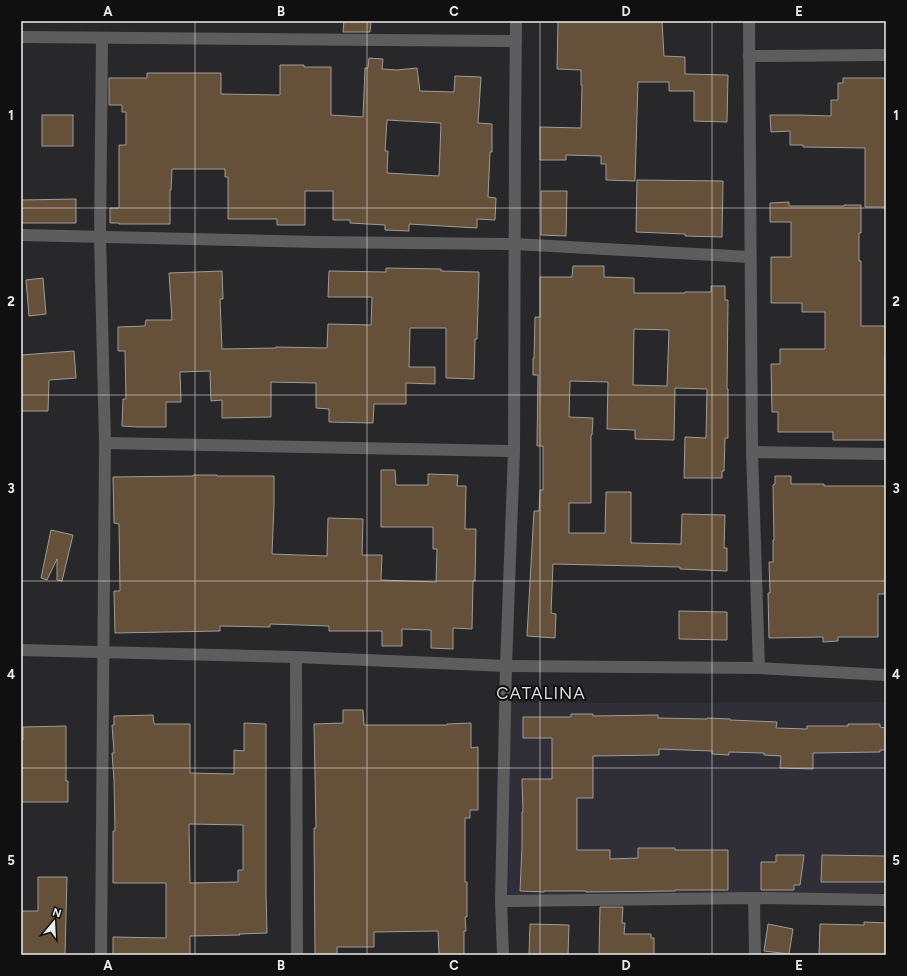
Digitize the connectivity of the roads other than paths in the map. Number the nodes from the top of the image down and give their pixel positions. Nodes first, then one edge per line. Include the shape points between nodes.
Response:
1 (516, 21) edge
2 (749, 21) edge
3 (21, 37) edge
4 (102, 38) junction
5 (516, 41) junction
6 (886, 55) edge
7 (749, 56) junction
8 (21, 235) edge
9 (100, 237) junction
10 (515, 244) junction
11 (750, 257) junction
12 (105, 443) junction
13 (514, 451) junction
14 (752, 452) junction
15 (886, 454) edge
16 (21, 650) edge
17 (104, 652) junction
18 (296, 657) junction
19 (506, 666) junction
20 (759, 668) junction
21 (886, 675) edge
22 (754, 898) junction
23 (886, 900) edge
24 (501, 901) junction
25 (101, 955) edge
26 (297, 955) edge
27 (503, 955) edge
28 (755, 955) edge

1 - 5 street
2 - 7 street
3 - 4 street
4 - 5 street
4 - 9 street
5 - 10 street
6 - 7 street
7 - 11 street
8 - 9 street
9 - 10 street
9 - 12 street
10 - 11 street
10 - 13 street
11 - 14 street
12 - 13 street
12 - 17 street
13 - 19 street
14 - 15 street
14 - 20 street
16 - 17 street
17 - 18 street
17 - 25 street
18 - 19 street
18 - 26 street
19 - 20 street
19 - 24 street
20 - 21 street
22 - 23 street
22 - 24 street
22 - 28 street
24 - 27 street

